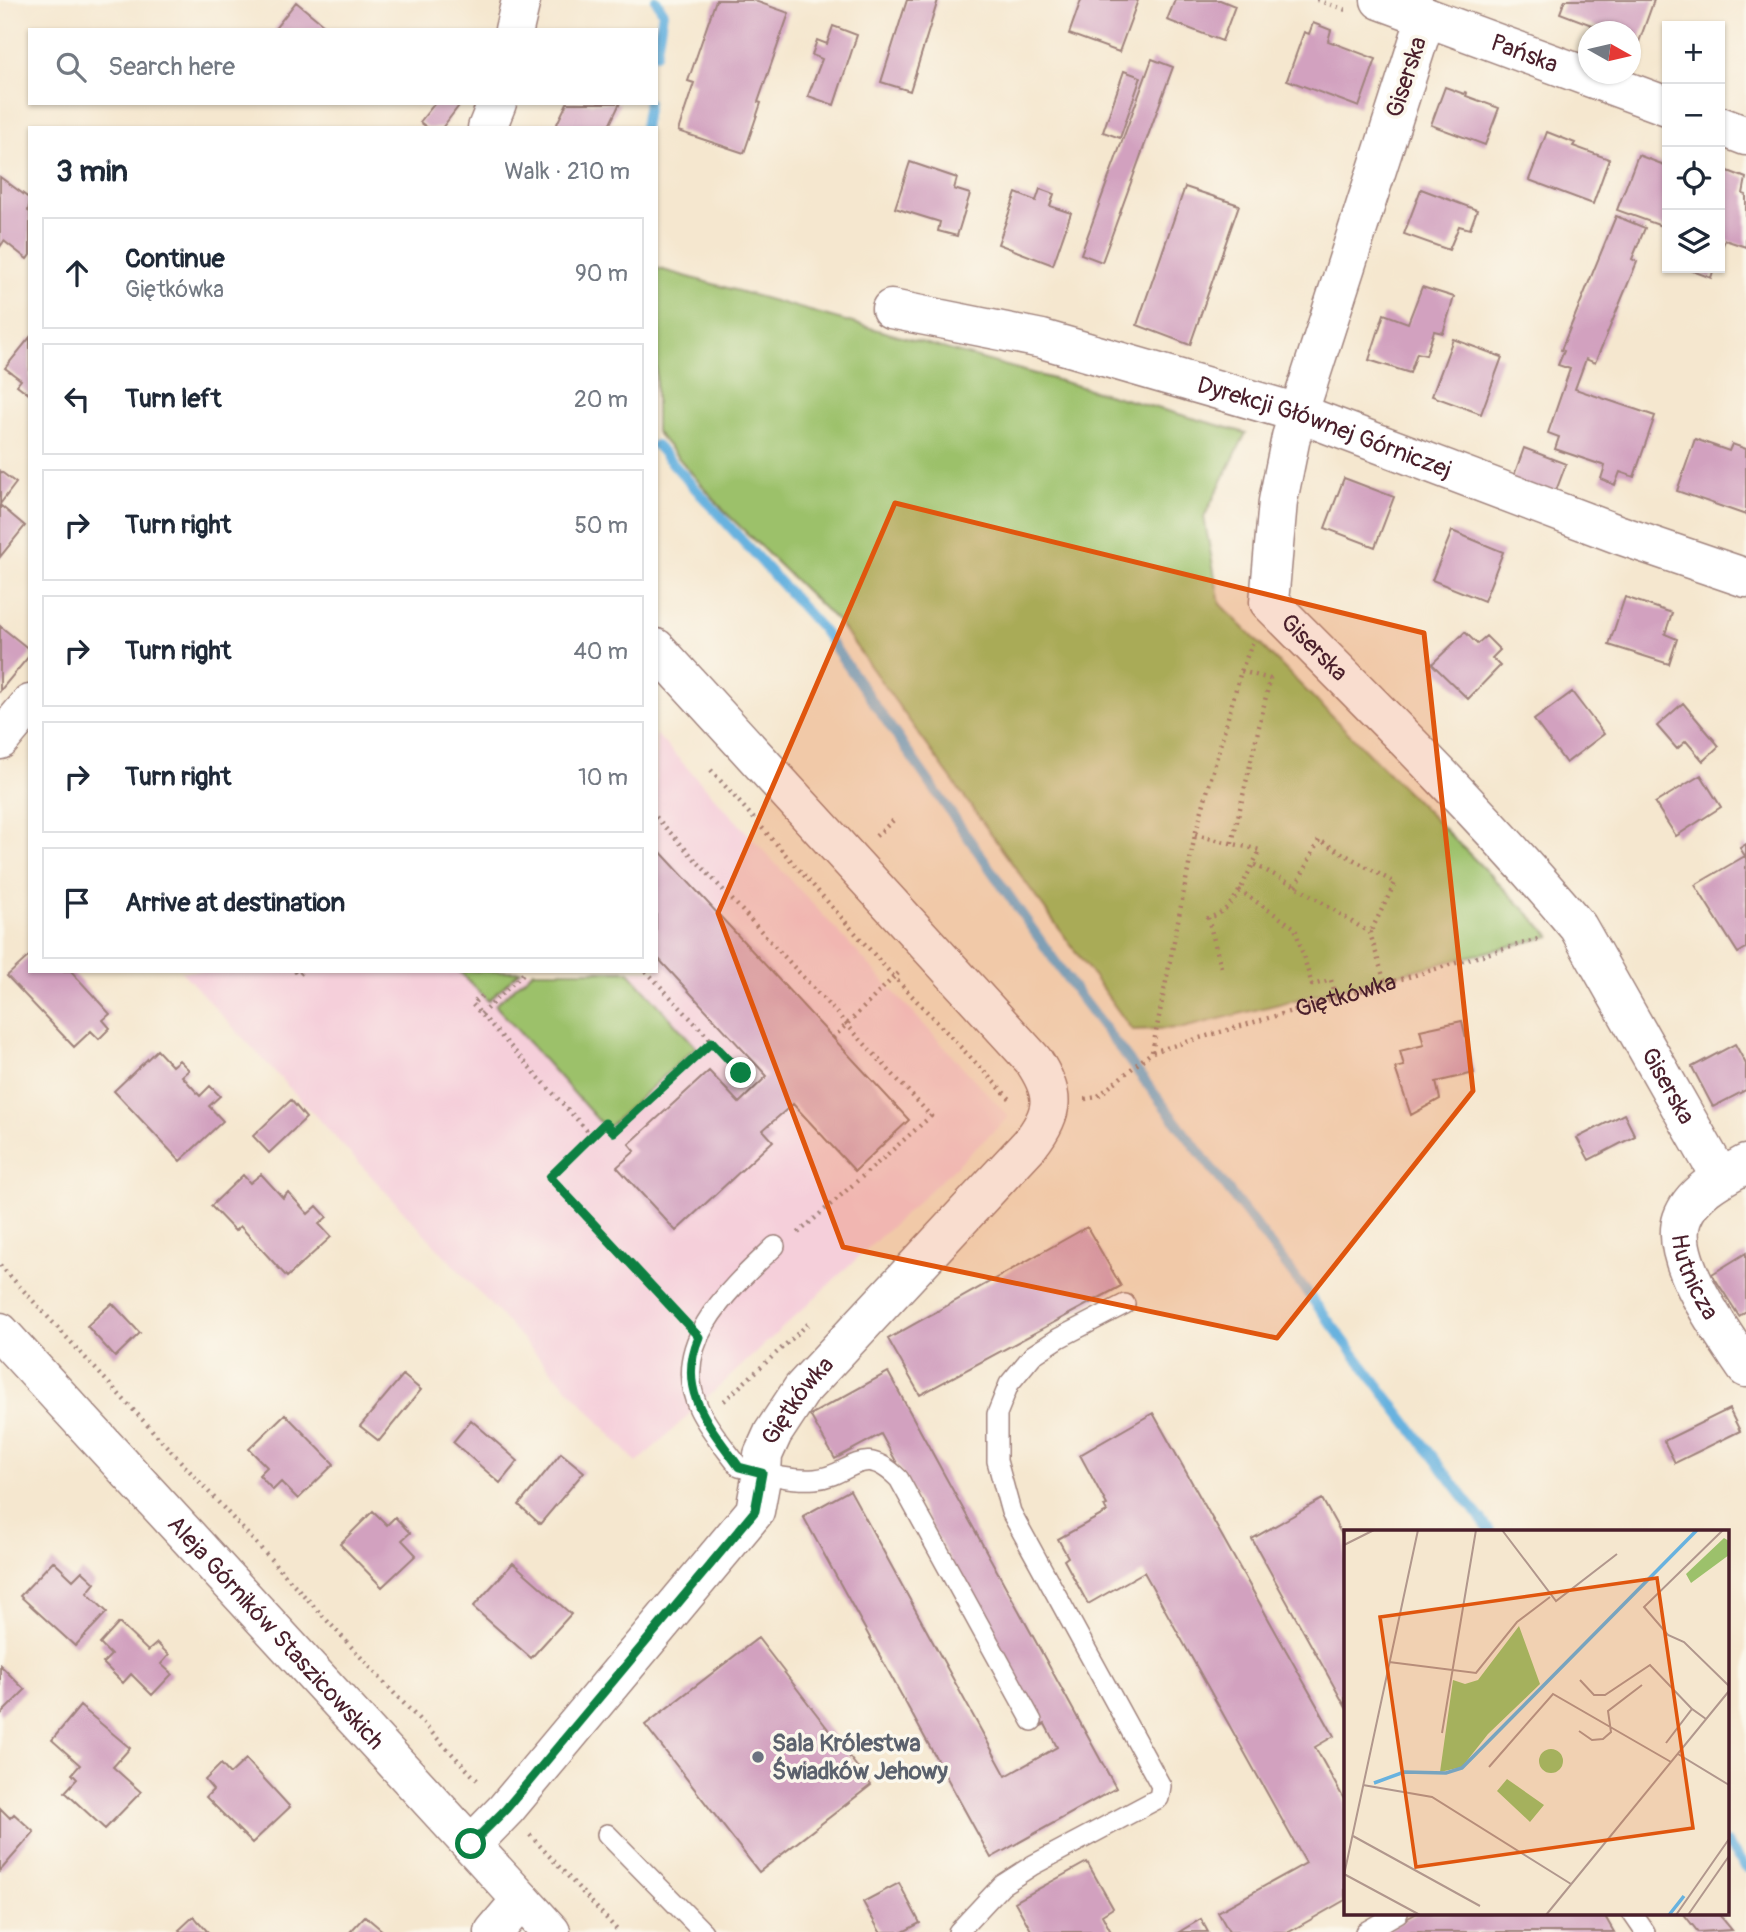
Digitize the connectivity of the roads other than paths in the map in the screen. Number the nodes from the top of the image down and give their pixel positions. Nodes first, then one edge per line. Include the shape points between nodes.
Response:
1 (521, 0) edge
2 (1368, 7) edge
3 (1426, 17) junction
4 (514, 28) edge
5 (1662, 104) edge
6 (496, 105) edge
7 (488, 126) edge
8 (1725, 128) edge
9 (1746, 136) edge
10 (891, 309) dead end
11 (1298, 413) junction
12 (1746, 579) edge
13 (658, 650) edge
14 (28, 706) edge
15 (0, 740) edge
16 (1733, 1171) edge
17 (775, 1246) road end
18 (1125, 1304) dead end
19 (0, 1332) edge
20 (1746, 1368) edge
21 (762, 1473) junction
22 (1031, 1721) dead end
23 (607, 1834) dead end
24 (471, 1844) junction
25 (522, 1900) junction
26 (1396, 1914) edge
27 (1633, 1914) edge
28 (494, 1932) edge
29 (551, 1932) edge
30 (703, 1932) edge
31 (958, 1932) edge
32 (1366, 1932) edge
33 (1645, 1932) edge

1 - 4 street
2 - 3 street, Pańska
3 - 5 street, Pańska
3 - 11 street, Giserska
6 - 7 street
8 - 9 street
10 - 11 street, Dyrekcji Głównej Górniczej via 1042,339
11 - 12 street, Dyrekcji Głównej Górniczej
11 - 16 street, Giserska via 1278,501 1269,602 1578,927
13 - 21 street, Giętkówka via 1045,1078 1032,1104 1044,1126 802,1389 773,1433 763,1455
14 - 15 street
16 - 20 street, Hutnicza via 1704,1189 1682,1219 1680,1238 1692,1279
17 - 21 lane via 731,1288 701,1330 690,1371 698,1407 739,1467
18 - 31 lane via 1033,1355 1009,1384 997,1414 997,1461 1011,1512 1161,1786 1159,1798 1002,1885
19 - 24 street, Aleja Górników Staszicowskich
21 - 22 lane via 815,1479 865,1462 886,1466 899,1479
21 - 24 street, Giętkówka via 755,1511 506,1809
23 - 30 lane
24 - 25 street, Aleja Górników Staszicowskich
25 - 28 street
25 - 29 street, Aleja Górników Staszicowskich
26 - 32 lane
27 - 33 lane

